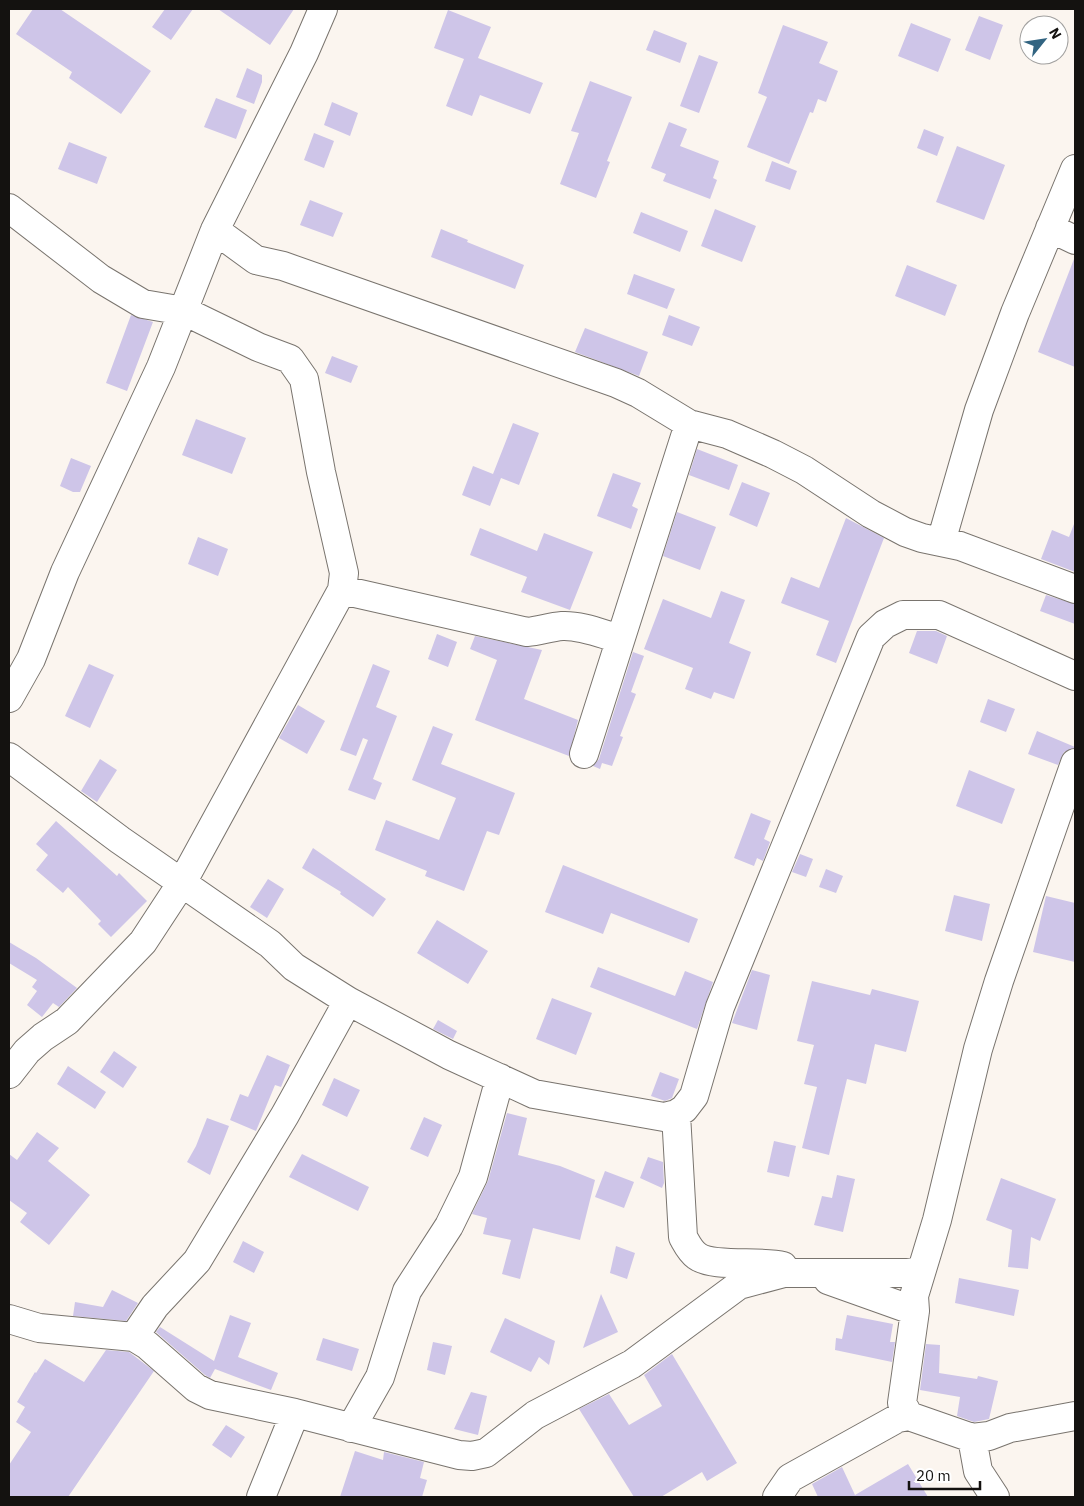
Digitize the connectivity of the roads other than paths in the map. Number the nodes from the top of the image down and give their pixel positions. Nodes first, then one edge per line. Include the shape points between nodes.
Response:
1 (323, 9) edge
2 (1075, 169) edge
3 (9, 208) edge
4 (1050, 228) junction
5 (215, 230) junction
6 (1075, 240) edge
7 (184, 311) junction
8 (689, 424) junction
9 (941, 542) junction
10 (1075, 589) edge
11 (342, 590) junction
12 (620, 639) junction
13 (1075, 676) edge
14 (9, 698) edge
15 (584, 754) dead end
16 (9, 757) edge
17 (1075, 763) edge
18 (183, 881) junction
19 (348, 1001) junction
20 (9, 1074) edge
21 (500, 1078) junction
22 (676, 1114) junction
23 (922, 1267) junction
24 (808, 1272) junction
25 (915, 1311) junction
26 (9, 1319) edge
27 (134, 1337) junction
28 (295, 1413) junction
29 (909, 1416) junction
30 (1075, 1416) edge
31 (351, 1428) junction
32 (972, 1438) junction
33 (261, 1497) edge
34 (777, 1497) edge
35 (995, 1497) edge

1 - 5 street
2 - 4 street
3 - 7 street via 101,279 143,304
4 - 6 street
4 - 9 street via 979,410
5 - 7 street
5 - 8 street via 256,260 283,266 616,383
7 - 11 street via 290,359 297,366 304,379 342,560
7 - 14 street via 65,572 32,659
8 - 9 street via 726,434 773,454 905,532
8 - 12 street
9 - 10 street via 960,546
11 - 12 street via 527,632 573,626
11 - 18 street
12 - 15 street
13 - 22 street via 939,615 903,615 885,624 871,637 720,1007 694,1096
16 - 18 street via 120,840
17 - 23 street via 978,1049 937,1220
18 - 19 street via 270,944 294,967
18 - 20 street via 144,942 67,1021 27,1052
19 - 21 street via 449,1055
19 - 27 street via 267,1146 197,1261 155,1306
21 - 22 street via 534,1094 664,1117
21 - 31 street via 469,1185 449,1226 407,1291 380,1377
22 - 24 street via 683,1237 690,1248 710,1262 769,1262
23 - 24 street via 908,1273
23 - 25 street via 914,1296
24 - 25 street
24 - 31 street via 784,1273 739,1285 632,1364 535,1415 486,1453 459,1456
25 - 29 street via 902,1403
26 - 27 street via 39,1328
27 - 28 street via 196,1388 210,1395
28 - 31 street
28 - 33 street
29 - 32 street
29 - 34 street via 891,1421 790,1478
30 - 32 street
32 - 35 street via 978,1471

